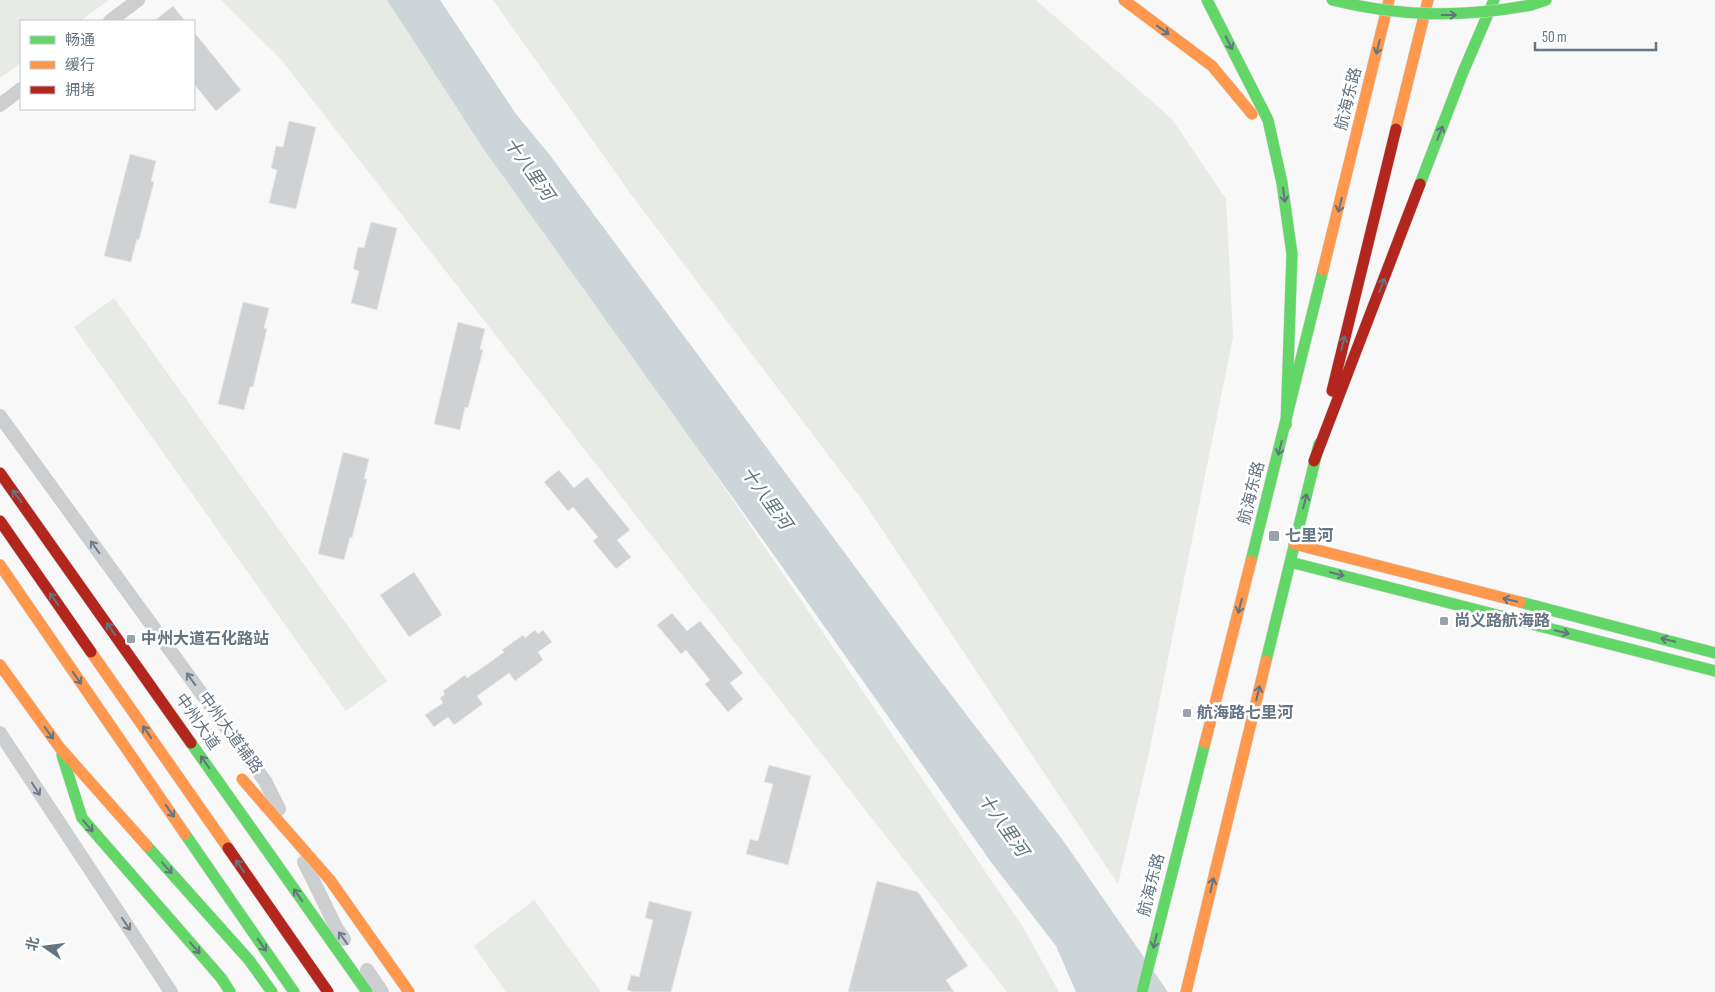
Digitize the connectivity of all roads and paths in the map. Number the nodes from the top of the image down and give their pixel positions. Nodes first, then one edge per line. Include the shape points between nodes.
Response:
1 (138, 0) edge
2 (1124, 0) edge
3 (1206, 0) edge
4 (1332, 0) edge
5 (1390, 0) edge
6 (1428, 0) edge
7 (1494, 0) edge
8 (1546, 0) edge
9 (111, 20) edge
10 (20, 90) edge
11 (0, 105) edge
12 (1276, 153) junction
13 (0, 416) edge
14 (1286, 425) junction
15 (1314, 461) junction
16 (0, 472) edge
17 (0, 521) edge
18 (1294, 544) junction
19 (1290, 562) junction
20 (0, 565) edge
21 (1715, 652) edge
22 (0, 665) edge
23 (1715, 671) edge
24 (165, 705) junction
25 (0, 733) edge
26 (207, 745) dead end
27 (60, 748) junction
28 (235, 772) dead end
29 (171, 992) edge
30 (230, 992) edge
31 (272, 992) edge
32 (294, 992) edge
33 (328, 992) edge
34 (367, 992) edge
35 (382, 992) edge
36 (409, 992) edge
37 (1142, 992) edge
38 (1186, 992) edge

1 - 9 street
2 -> 12 main road via 1212,66 1256,118
3 -> 12 main road via 1268,120
4 -> 8 main road, bridge via 1355,7 1426,15 1494,12
5 -> 14 main road, 航海东路
15 -> 6 main road
15 -> 7 main road
10 - 11 street
12 -> 14 main road via 1292,254
35 -> 13 street, 中州大道辅路 via 336,929 265,781
14 -> 37 main road, 航海东路
18 -> 15 main road
24 -> 16 main road, 中州大道
33 -> 17 main road
18 - 19 main road
21 -> 18 main road
19 -> 23 main road
38 -> 19 main road
20 -> 32 main road
22 -> 27 main road
24 - 26 main road
34 -> 24 main road, 中州大道
25 -> 29 street
27 -> 30 main road via 82,818
27 -> 31 main road via 249,960
28 - 36 main road, bridge via 330,880

